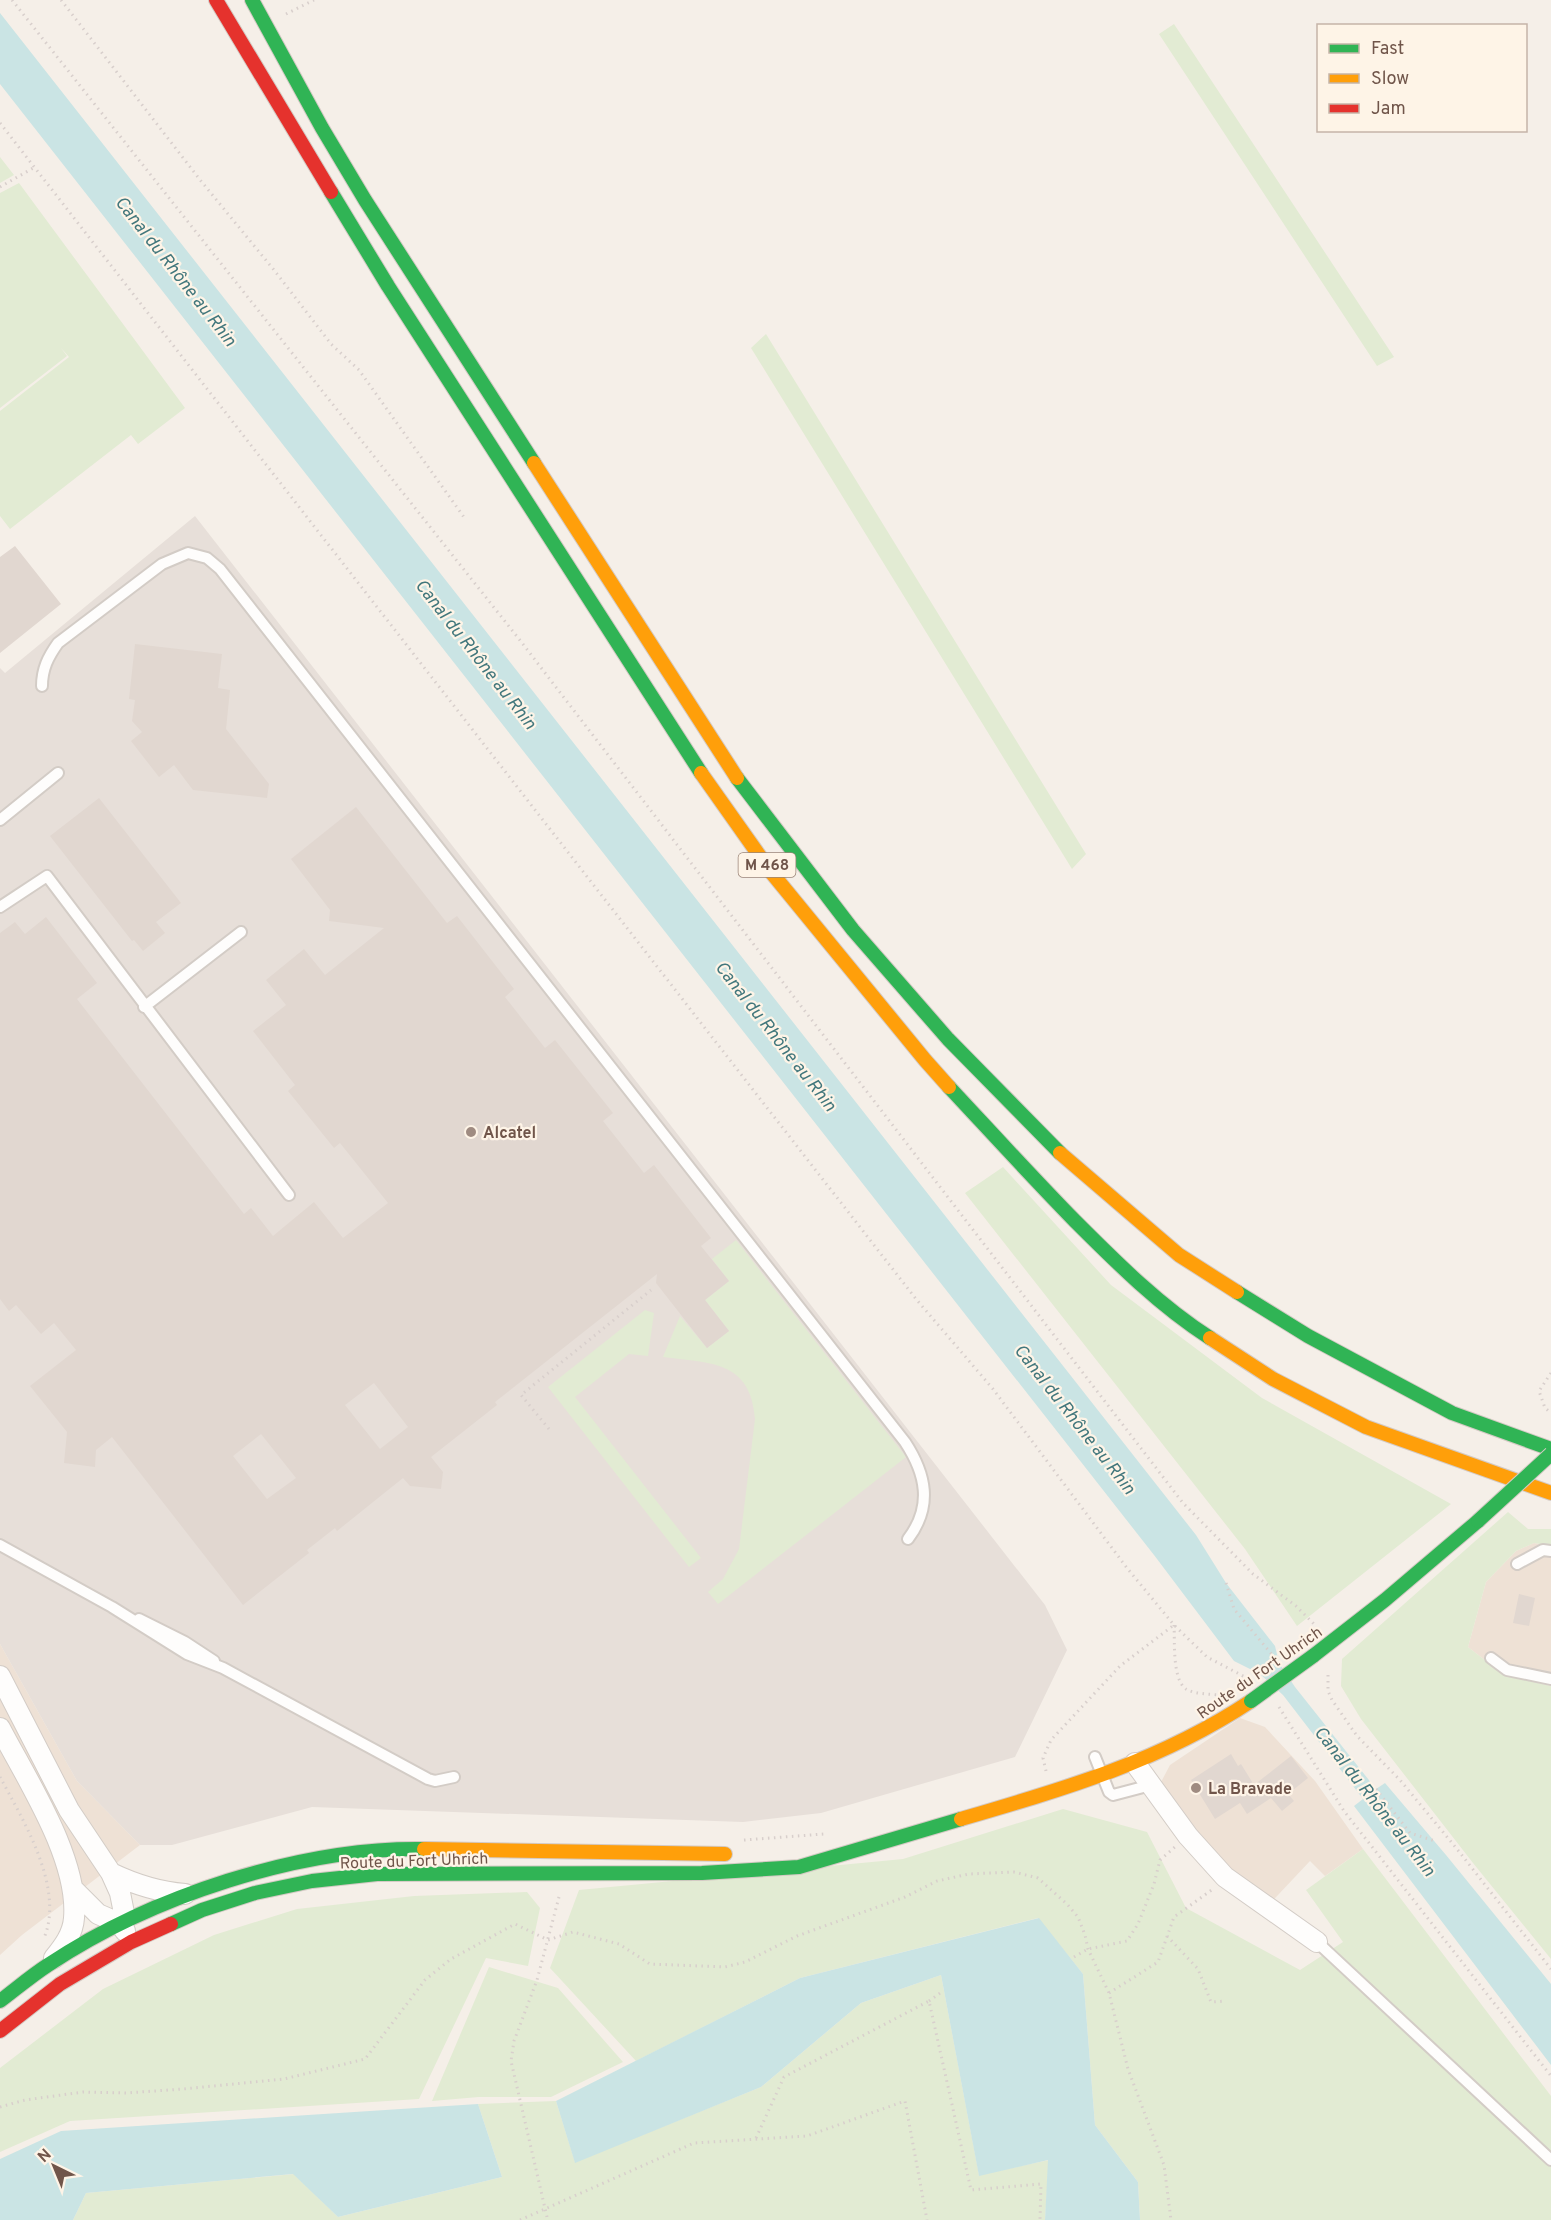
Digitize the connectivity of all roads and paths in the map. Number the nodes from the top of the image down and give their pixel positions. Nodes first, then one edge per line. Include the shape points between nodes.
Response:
1 (12, 0) edge
2 (61, 0) edge
3 (216, 0) edge
4 (252, 0) edge
5 (314, 0) edge
6 (266, 25) junction
7 (0, 123) edge
8 (35, 167) junction
9 (0, 187) edge
10 (466, 520) dead end
11 (42, 686) dead end
12 (58, 773) dead end
13 (0, 820) edge
14 (0, 907) edge
15 (241, 932) dead end
16 (144, 1006) junction
17 (289, 1195) dead end
18 (651, 1290) dead end
19 (1551, 1373) edge
20 (1551, 1413) edge
21 (549, 1429) dead end
22 (1551, 1451) edge
23 (1551, 1492) edge
24 (908, 1539) dead end
25 (0, 1545) edge
26 (1551, 1551) edge
27 (1517, 1564) dead end
28 (1226, 1583) dead end
29 (1174, 1625) junction
30 (1329, 1644) junction
31 (1491, 1658) dead end
32 (1279, 1663) dead end
33 (0, 1676) edge
34 (1551, 1679) edge
35 (1250, 1680) dead end
36 (1220, 1695) dead end
37 (1274, 1701) dead end
38 (0, 1728) edge
39 (1095, 1757) dead end
40 (1135, 1763) junction
41 (1046, 1773) dead end
42 (1102, 1775) junction
43 (0, 1777) edge
44 (454, 1777) dead end
45 (1151, 1785) junction
46 (1376, 1789) dead end
47 (1188, 1836) junction
48 (1435, 1841) dead end
49 (865, 1849) junction
50 (798, 1852) dead end
51 (735, 1854) dead end
52 (111, 1873) junction
53 (1225, 1877) junction
54 (74, 1890) junction
55 (192, 1894) junction
56 (559, 1897) dead end
57 (50, 1901) dead end
58 (121, 1924) junction
59 (1167, 1936) junction
60 (548, 1940) junction
61 (131, 1942) junction
62 (1317, 1942) joint
63 (1088, 1949) junction
64 (1074, 1957) dead end
65 (48, 1965) junction
66 (1551, 1969) edge
67 (943, 1991) dead end
68 (1109, 1993) junction
69 (0, 2001) edge
70 (929, 2001) junction
71 (1226, 2001) dead end
72 (0, 2031) edge
73 (1551, 2076) edge
74 (0, 2107) edge
75 (756, 2138) junction
76 (1551, 2160) edge
77 (545, 2209) junction
78 (547, 2217) dead end
79 (520, 2220) edge
80 (927, 2220) edge
81 (1040, 2220) edge
82 (1171, 2220) edge

1 - 30 path via 512,629 1183,1503 1253,1574 1296,1606
2 - 10 path via 331,344 359,370
3 - 23 main road, M 468 via 388,286 695,764 771,872 925,1060 1108,1254 1183,1321 1274,1379 1366,1427
4 - 6 main road, M 468
5 - 6 path
6 - 22 main road, M 468 via 365,200 732,771 853,930 948,1039 1070,1163 1179,1255 1308,1336 1442,1407
7 - 8 path
8 - 9 path
8 - 29 path
11 - 24 lane via 42,672 58,643 162,564 188,553 207,558 220,569 905,1442 917,1461 924,1490 920,1519
12 - 13 lane
14 - 16 lane via 47,876
15 - 16 lane
16 - 17 lane
18 - 21 path via 521,1395
19 - 20 path via 1539,1391
22 - 30 main road, Route du Fort Uhrich, bridge via 1418,1574
25 - 44 lane via 187,1654 223,1668 428,1779
26 - 27 lane via 1543,1550
28 - 32 path via 1234,1609
29 - 35 path via 1207,1657
29 - 36 path via 1179,1682 1188,1690
29 - 41 path via 1120,1666 1051,1740 1043,1758
30 - 40 main road, Route du Fort Uhrich, bridge via 1251,1701 1195,1735
30 - 66 path via 1327,1684 1332,1700 1357,1736 1457,1849
31 - 34 lane via 1507,1670
33 - 52 street via 69,1810
37 - 73 path via 1344,1811
38 - 54 street via 49,1821
39 - 42 lane
40 - 42 main road, Route du Fort Uhrich
40 - 45 street
42 - 45 lane via 1113,1795
42 - 49 main road, Route du Fort Uhrich
43 - 57 path via 35,1847
45 - 47 street
46 - 48 path via 1410,1833
47 - 53 street
47 - 63 path via 1160,1860 1138,1924 1127,1941
49 - 50 main road, Route du Fort Uhrich
49 - 61 main road, Route du Fort Uhrich via 799,1868 702,1874 377,1875 312,1881 213,1907
51 - 55 main road, Route du Fort Uhrich via 404,1849 339,1854 278,1866
52 - 55 street via 163,1893
52 - 58 street via 124,1912
53 - 59 path via 1174,1917
53 - 62 street
54 - 58 street via 98,1914
54 - 65 street via 74,1920 66,1943
55 - 58 main road, Route du Fort Uhrich
56 - 60 path
58 - 61 street
58 - 65 main road, Route du Fort Uhrich
59 - 68 path via 1158,1962
59 - 71 path via 1198,1969 1211,2002
60 - 63 path via 573,1932 619,1944 650,1964 725,1967 937,1881 969,1874 1014,1872 1038,1878 1067,1904 1078,1917
60 - 74 path via 515,1924 451,1959 424,1980 365,2059 284,2079 126,2093 82,2092
60 - 77 path via 513,2041 511,2061
61 - 72 main road, Route du Fort Uhrich via 60,1984
62 - 76 lane
63 - 64 path
63 - 68 path
65 - 69 main road, Route du Fort Uhrich
67 - 70 path
68 - 82 path via 1128,2069 1164,2165
70 - 75 path via 784,2077
70 - 81 path via 971,2190 1041,2184
75 - 77 path via 700,2141
75 - 80 path via 807,2136 906,2101
77 - 78 path
77 - 79 path

